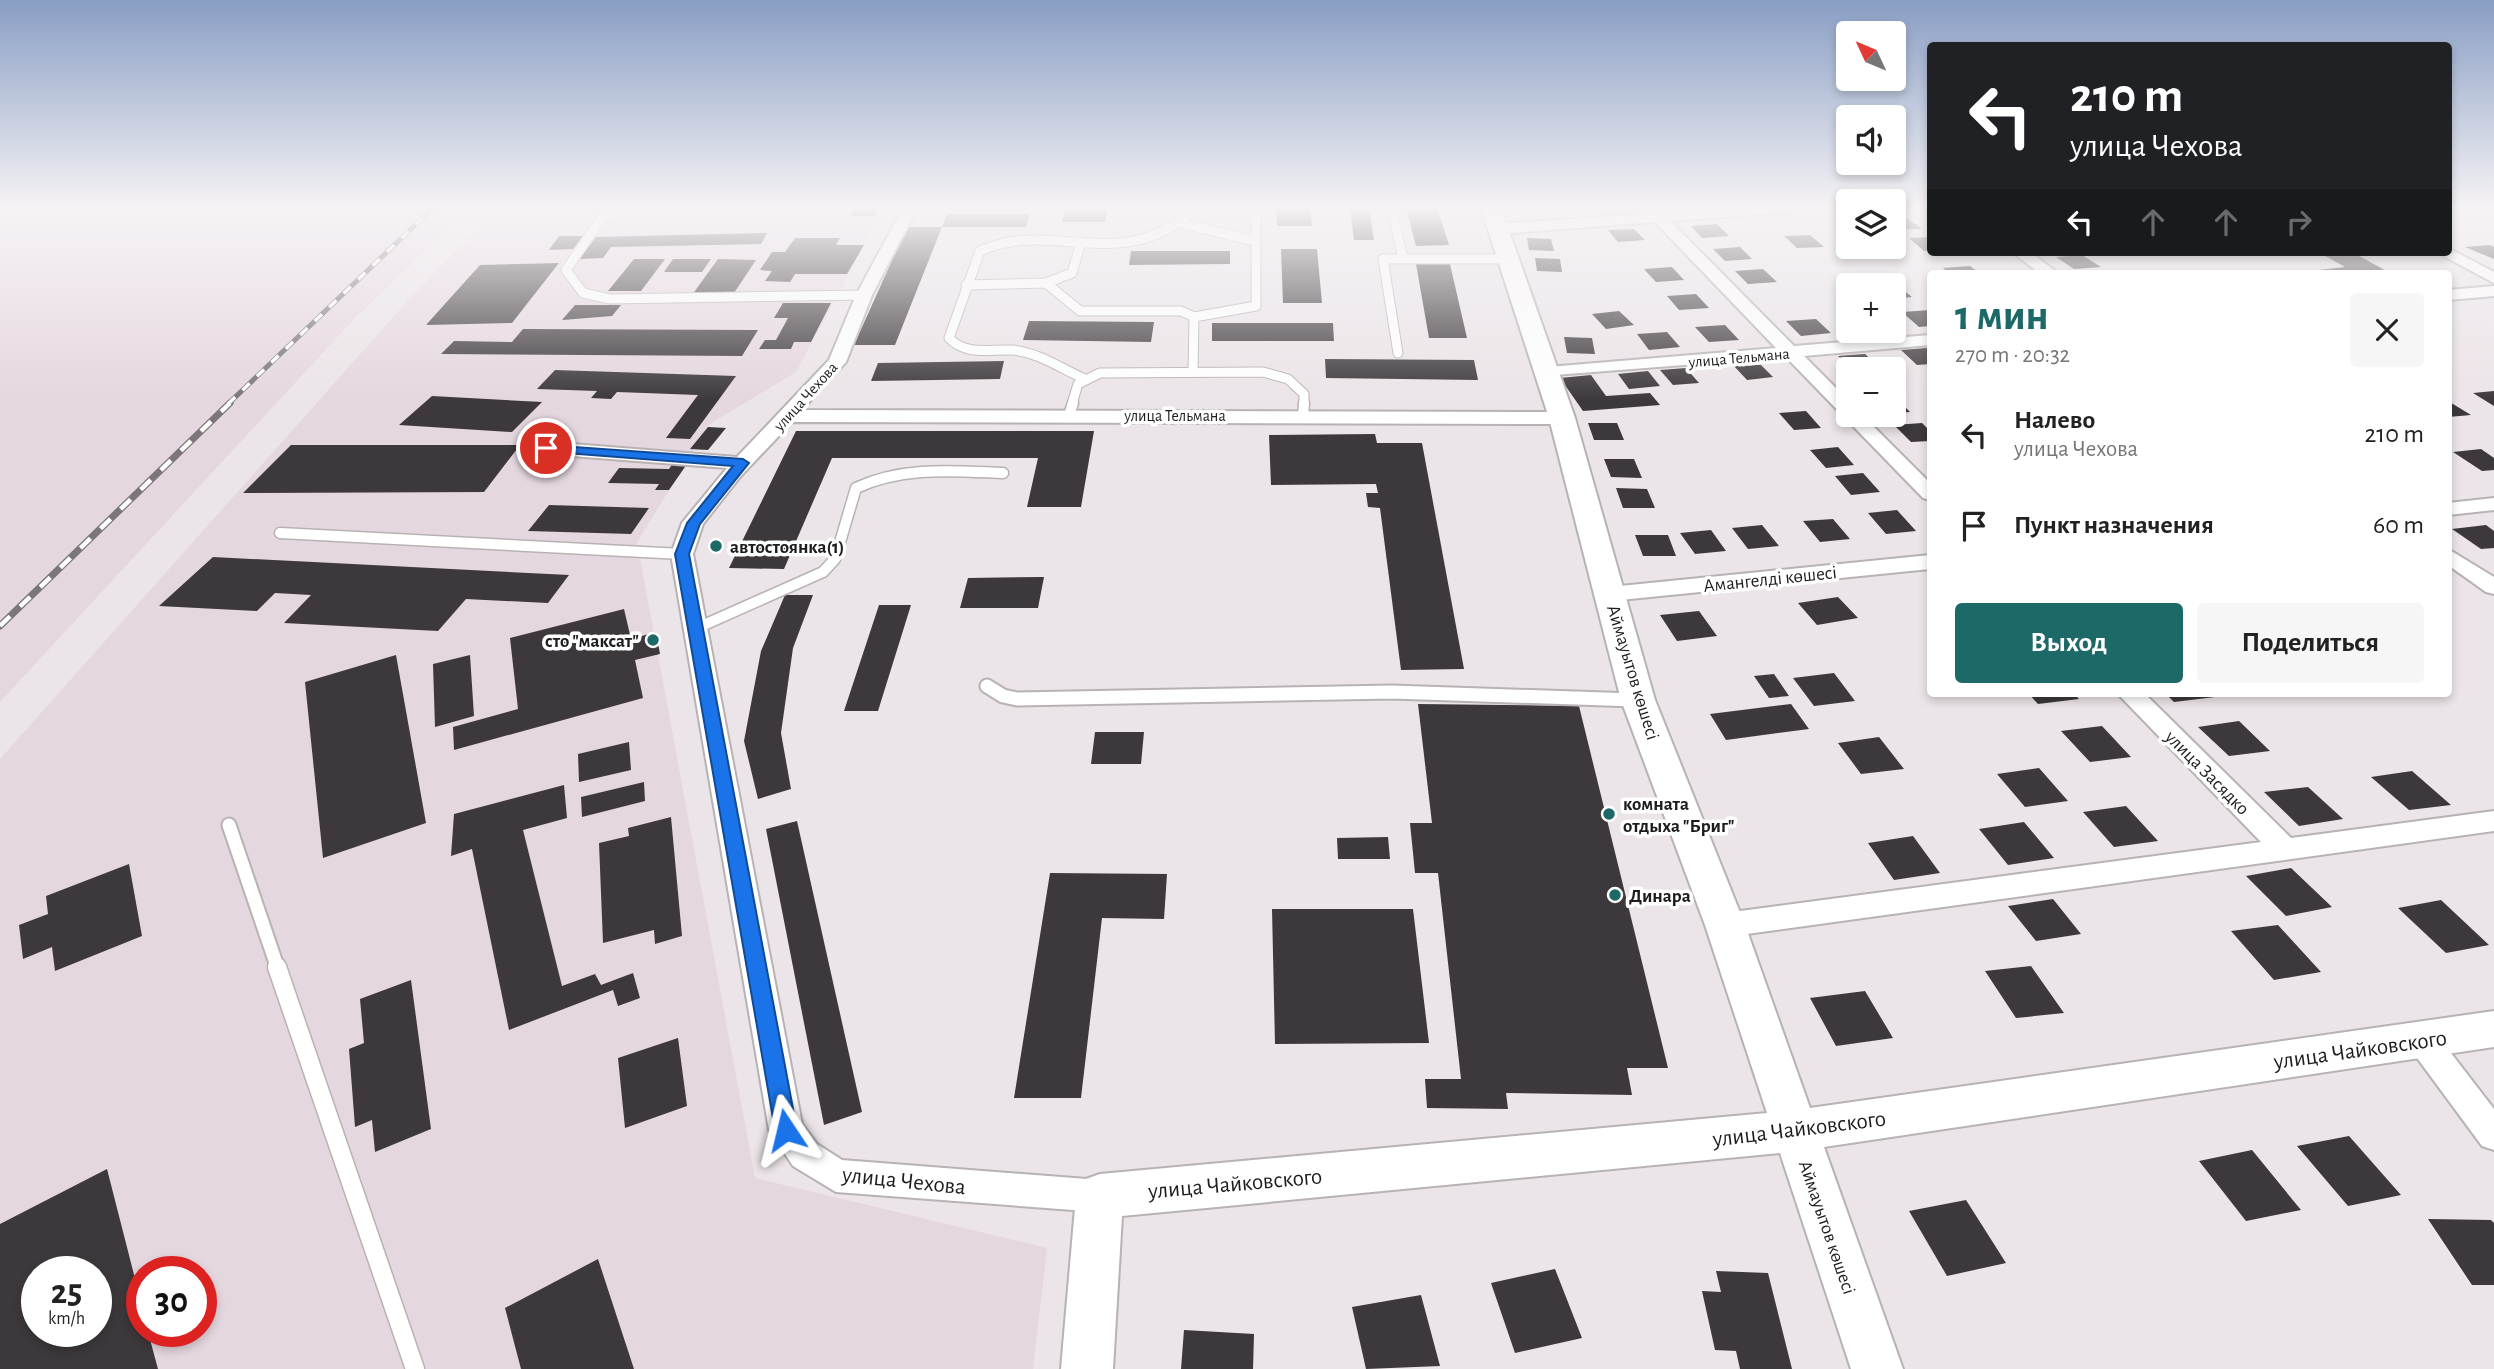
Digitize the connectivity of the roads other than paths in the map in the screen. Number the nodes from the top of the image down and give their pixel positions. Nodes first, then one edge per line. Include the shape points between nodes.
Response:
1 (567, 272) edge
2 (876, 272) edge
3 (972, 272) edge
4 (1072, 272) edge
5 (1255, 272) edge
6 (1385, 272) edge
7 (1513, 272) edge
8 (1711, 272) edge
9 (1046, 283) junction
10 (967, 285) junction
11 (2494, 291) edge
12 (864, 295) junction
13 (2452, 295) edge
14 (1195, 317) junction
15 (1927, 340) edge
16 (1398, 353) dead end
17 (1790, 353) junction
18 (1193, 372) junction
19 (1548, 372) junction
20 (1085, 379) junction
21 (1836, 399) edge
22 (788, 415) junction
23 (1069, 415) junction
24 (1303, 416) junction
25 (1562, 418) junction
26 (1864, 427) edge
27 (546, 448) dead end
28 (743, 463) junction
29 (1003, 473) dead end
30 (1927, 491) edge
31 (2494, 504) edge
32 (2452, 509) edge
33 (280, 534) dead end
34 (682, 554) junction
35 (2452, 558) edge
36 (1927, 562) edge
37 (2494, 587) edge
38 (1610, 594) junction
39 (697, 628) junction
40 (987, 686) dead end
41 (2133, 697) edge
42 (1638, 700) junction
43 (2494, 821) edge
44 (229, 825) dead end
45 (2286, 850) junction
46 (1725, 925) junction
47 (2494, 1029) edge
48 (2423, 1041) junction
49 (1794, 1131) junction
50 (2494, 1135) edge
51 (1100, 1196) junction
52 (415, 1369) edge
53 (1087, 1369) edge
54 (1877, 1369) edge

1 - 12 lane via 583,293 610,299
2 - 12 street, улица Чехова
3 - 10 lane
4 - 9 lane
5 - 14 lane via 1256,306
6 - 16 lane
7 - 19 street, Аймауытов көшесі
8 - 17 street
9 - 10 lane
9 - 14 lane via 1080,311 1181,311
10 - 20 lane via 949,338 953,344 1019,351
11 - 13 street
12 - 22 street, улица Чехова via 837,362
14 - 18 lane
15 - 17 street, улица Тельмана
17 - 19 street, улица Тельмана
17 - 21 street
18 - 20 lane via 1100,373
18 - 24 lane via 1279,374 1304,394
19 - 25 street, Аймауытов көшесі
20 - 23 lane via 1074,390
22 - 23 street, улица Тельмана
22 - 28 street, улица Чехова
23 - 24 street, улица Тельмана
24 - 25 street, улица Тельмана
25 - 38 street, Аймауытов көшесі
26 - 30 street
27 - 28 street
28 - 34 street, улица Чехова via 694,523
29 - 39 lane via 909,474 866,482 856,488 835,559 823,572
31 - 32 street
33 - 34 lane
34 - 39 street, улица Чехова
35 - 37 street
36 - 38 street, Амангелді көшесі
38 - 42 street, Аймауытов көшесі
39 - 51 street, улица Чехова via 786,1130 805,1155 836,1176
40 - 42 lane via 1017,699 1392,692
41 - 45 street, улица Засядко
42 - 46 street, Аймауытов көшесі
43 - 45 street
44 - 52 lane
45 - 46 street
46 - 49 street, Аймауытов көшесі
47 - 48 street, улица Чайковского
48 - 49 street, улица Чайковского
48 - 50 street
49 - 51 street, улица Чайковского
49 - 54 street, Аймауытов көшесі
51 - 53 street

